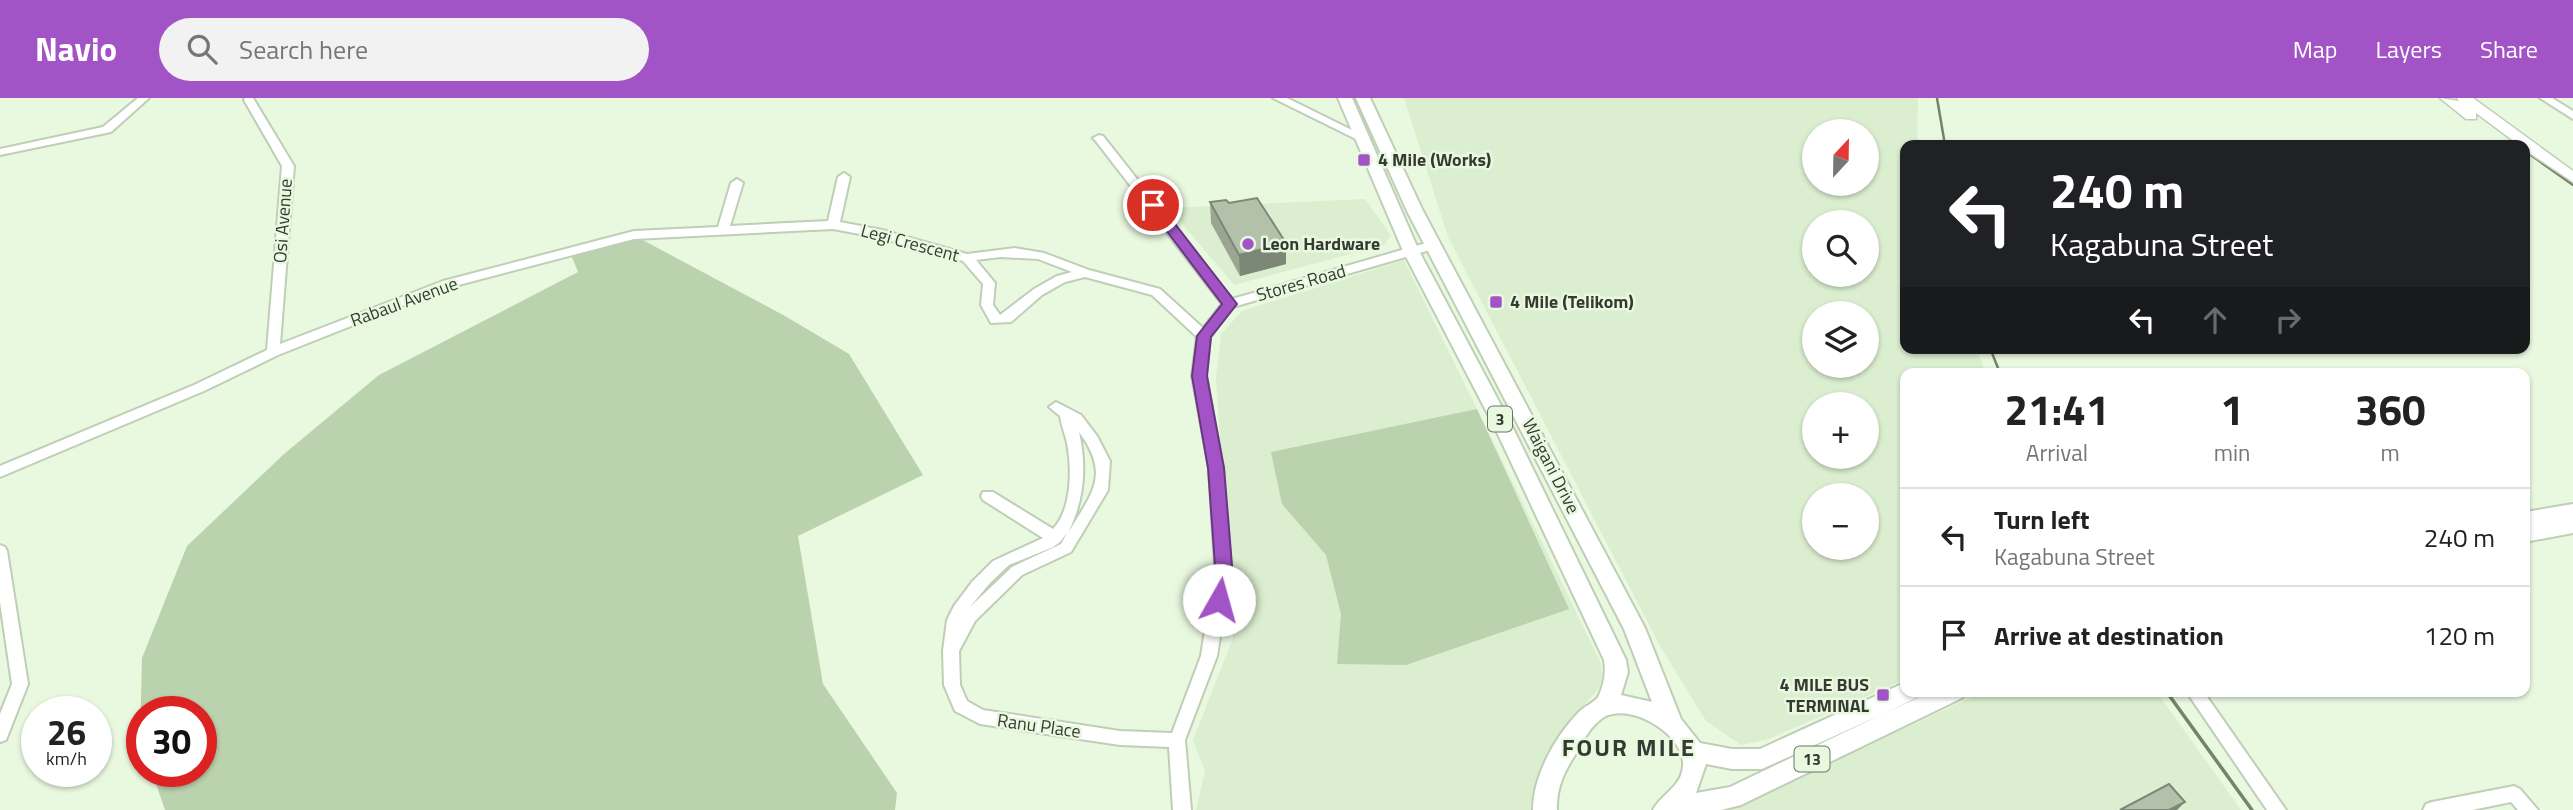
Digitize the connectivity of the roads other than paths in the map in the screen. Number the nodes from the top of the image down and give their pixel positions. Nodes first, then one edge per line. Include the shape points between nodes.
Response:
1 (144, 98) edge
2 (1278, 98) edge
3 (1345, 98) edge
4 (1360, 98) edge
5 (2447, 98) edge
6 (2463, 98) edge
7 (2545, 98) edge
8 (249, 100) dead end
9 (1353, 116) junction
10 (2573, 116) edge
11 (1098, 138) dead end
12 (1362, 138) junction
13 (2503, 140) edge
14 (2521, 140) edge
15 (2530, 147) edge
16 (0, 152) edge
17 (2530, 161) edge
18 (844, 177) dead end
19 (2573, 178) edge
20 (737, 183) dead end
21 (2573, 193) edge
22 (833, 225) junction
23 (723, 230) junction
24 (1433, 245) junction
25 (1412, 251) junction
26 (967, 258) junction
27 (1085, 273) junction
28 (1229, 304) junction
29 (1204, 336) junction
30 (274, 352) junction
31 (0, 472) edge
32 (988, 496) dead end
33 (2573, 512) edge
34 (2530, 519) edge
35 (2573, 525) edge
36 (2530, 533) edge
37 (1055, 538) junction
38 (0, 551) edge
39 (6, 637) edge
40 (951, 651) junction
41 (1900, 696) edge
42 (1941, 697) edge
43 (2198, 697) edge
44 (1607, 705) junction
45 (1674, 726) junction
46 (0, 735) edge
47 (1177, 740) junction
48 (1691, 751) junction
49 (1543, 807) edge
50 (1182, 810) edge
51 (1665, 810) edge
52 (2277, 810) edge
53 (2432, 810) edge
54 (2529, 810) edge

1 - 16 street via 107,130
2 - 12 street
3 - 9 highway, Waigani Drive / 3
4 - 9 highway via 1364,112
4 - 24 highway, Waigani Drive / 3
5 - 13 main road
6 - 14 main road
7 - 10 street
8 - 30 street, Osi Avenue via 288,166
9 - 12 highway, Waigani Drive / 3
11 - 28 street
12 - 25 highway, Waigani Drive / 3
15 - 19 main road
17 - 21 main road
18 - 22 street
20 - 23 street
22 - 23 street, Rabaul Avenue
22 - 26 street, Legi Crescent
23 - 30 street, Rabaul Avenue via 634,235 443,285
24 - 25 street, Stores Road
24 - 45 highway, Waigani Drive / 3 via 1634,628
25 - 28 street, Stores Road
25 - 44 highway, Waigani Drive / 3 via 1503,426 1615,660 1617,672
26 - 27 street via 1032,251
26 - 27 street, Legi Crescent via 989,283 987,305 996,320 1006,319 1061,279
27 - 29 street via 1156,292
28 - 29 street
29 - 47 street via 1199,376 1216,468 1223,566 1209,656
30 - 31 street, Rabaul Avenue
32 - 37 street
33 - 34 highway
35 - 36 highway
37 - 40 street, Ranu Place via 1003,562 982,582 956,617
37 - 40 street via 1071,509 1077,472 1075,434 1059,409 1076,419 1103,461 1101,490 1066,548 1017,571 970,617
38 - 39 street
39 - 46 street via 20,684
40 - 47 street, Ranu Place via 952,685 961,706 980,717 1121,738
41 - 48 highway, 13 via 1762,759
42 - 51 highway, 13 via 1733,797
43 - 52 street
44 - 45 highway via 1637,706
44 - 49 highway via 1578,727 1556,765
45 - 48 highway, Waigani Drive
47 - 50 street
48 - 51 highway, 13 via 1695,764 1688,788
53 - 54 street via 2514,794

